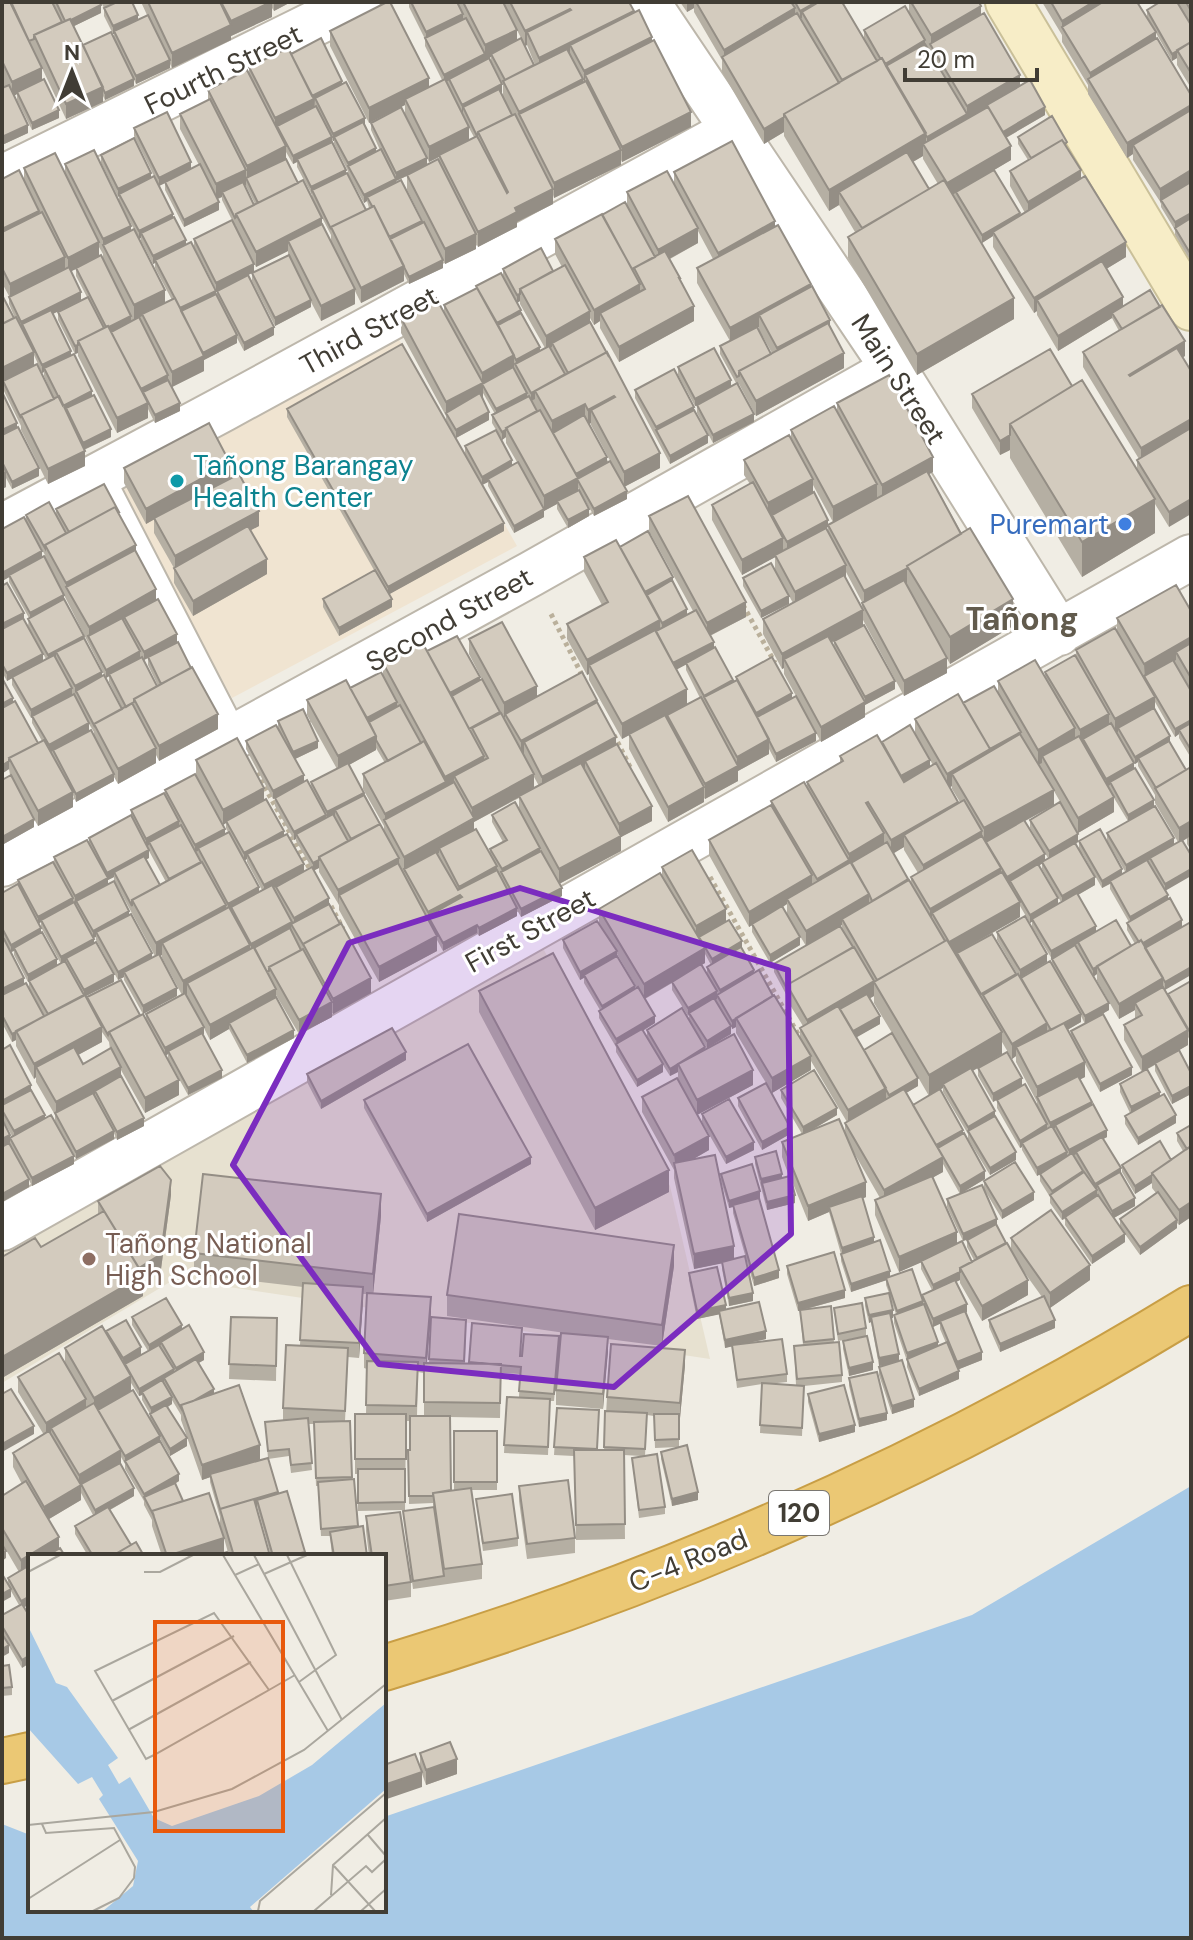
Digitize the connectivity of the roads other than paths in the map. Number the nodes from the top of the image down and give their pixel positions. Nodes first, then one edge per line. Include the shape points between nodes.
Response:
1 (358, 2) edge
2 (647, 2) edge
3 (1008, 2) edge
4 (734, 130) junction
5 (2, 178) edge
6 (1191, 308) edge
7 (894, 369) junction
8 (102, 475) junction
9 (2, 527) edge
10 (1191, 557) edge
11 (1059, 633) junction
12 (236, 735) junction
13 (2, 864) edge
14 (2, 1228) edge
15 (1191, 1308) edge
16 (386, 1667) edge
17 (28, 1755) edge
18 (2, 1761) edge

1 - 5 street, Fourth Street
2 - 4 street, Main Street
3 - 6 main road
4 - 7 street, Main Street
4 - 8 street, Third Street
7 - 11 street, Main Street
7 - 12 street, Second Street
8 - 9 street, Third Street
8 - 12 lane
10 - 11 street
11 - 14 street, First Street
12 - 13 street, Second Street
15 - 16 highway, C-4 Road / 120 via 995,1420 859,1487 581,1603
17 - 18 highway

